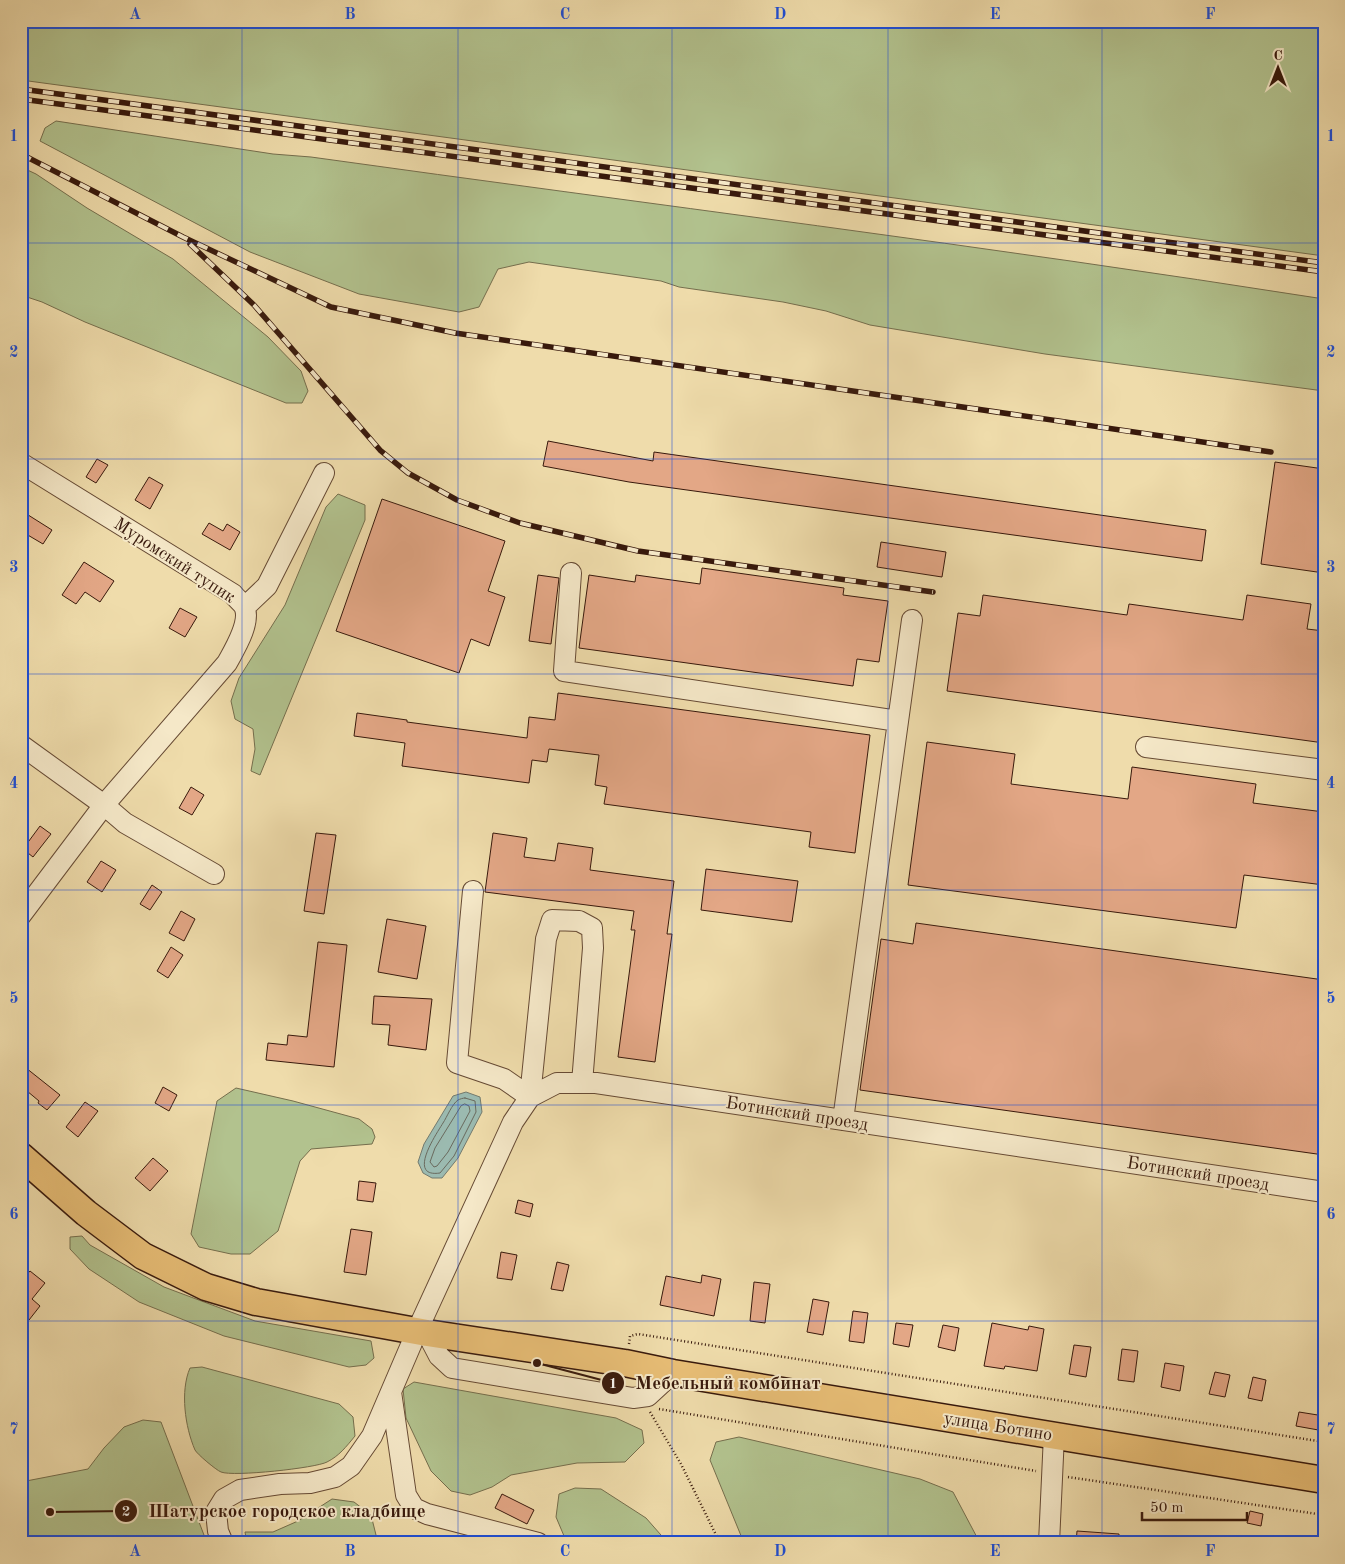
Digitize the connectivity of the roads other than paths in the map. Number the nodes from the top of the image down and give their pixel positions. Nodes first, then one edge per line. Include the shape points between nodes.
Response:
1 (21, 463) edge
2 (324, 473) dead end
3 (571, 573) dead end
4 (245, 607) junction
5 (912, 620) dead end
6 (898, 721) junction
7 (21, 746) edge
8 (1146, 747) dead end
9 (1324, 770) edge
10 (104, 805) junction
11 (214, 874) dead end
12 (473, 891) dead end
13 (21, 915) edge
14 (582, 1083) junction
15 (530, 1097) junction
16 (843, 1120) junction
17 (21, 1156) edge
18 (1324, 1192) edge
19 (422, 1332) junction
20 (673, 1373) junction
21 (391, 1392) junction
22 (1054, 1435) junction
23 (1324, 1480) edge
24 (223, 1543) edge
25 (538, 1543) edge
26 (1049, 1543) edge

1 - 4 street, Муромский тупик via 233,594
2 - 4 street via 267,586
3 - 6 street via 564,671
4 - 10 street, Муромский тупик via 245,623 227,663
5 - 6 street
6 - 16 street
7 - 10 street
8 - 9 street
10 - 11 street via 124,823
10 - 13 street, Муромский тупик
12 - 15 street via 457,1063 504,1079
14 - 15 street, Ботинский проезд via 557,1083
14 - 15 street via 592,928 579,921 552,920 546,939
14 - 16 street, Ботинский проезд
15 - 19 street, Ботинский проезд via 513,1122 473,1205
16 - 18 street, Ботинский проезд
17 - 19 main road, улица Ботино via 86,1213 143,1256 206,1287 256,1302
19 - 20 main road, улица Ботино
19 - 20 street via 452,1368 633,1398 648,1396
19 - 21 street, Ботинский проезд
20 - 22 main road, улица Ботино
21 - 24 street, Ботинский проезд via 372,1436 351,1466 335,1478 240,1490 224,1499 216,1512
21 - 25 street via 406,1495 414,1508
22 - 23 main road, улица Ботино
22 - 26 street

